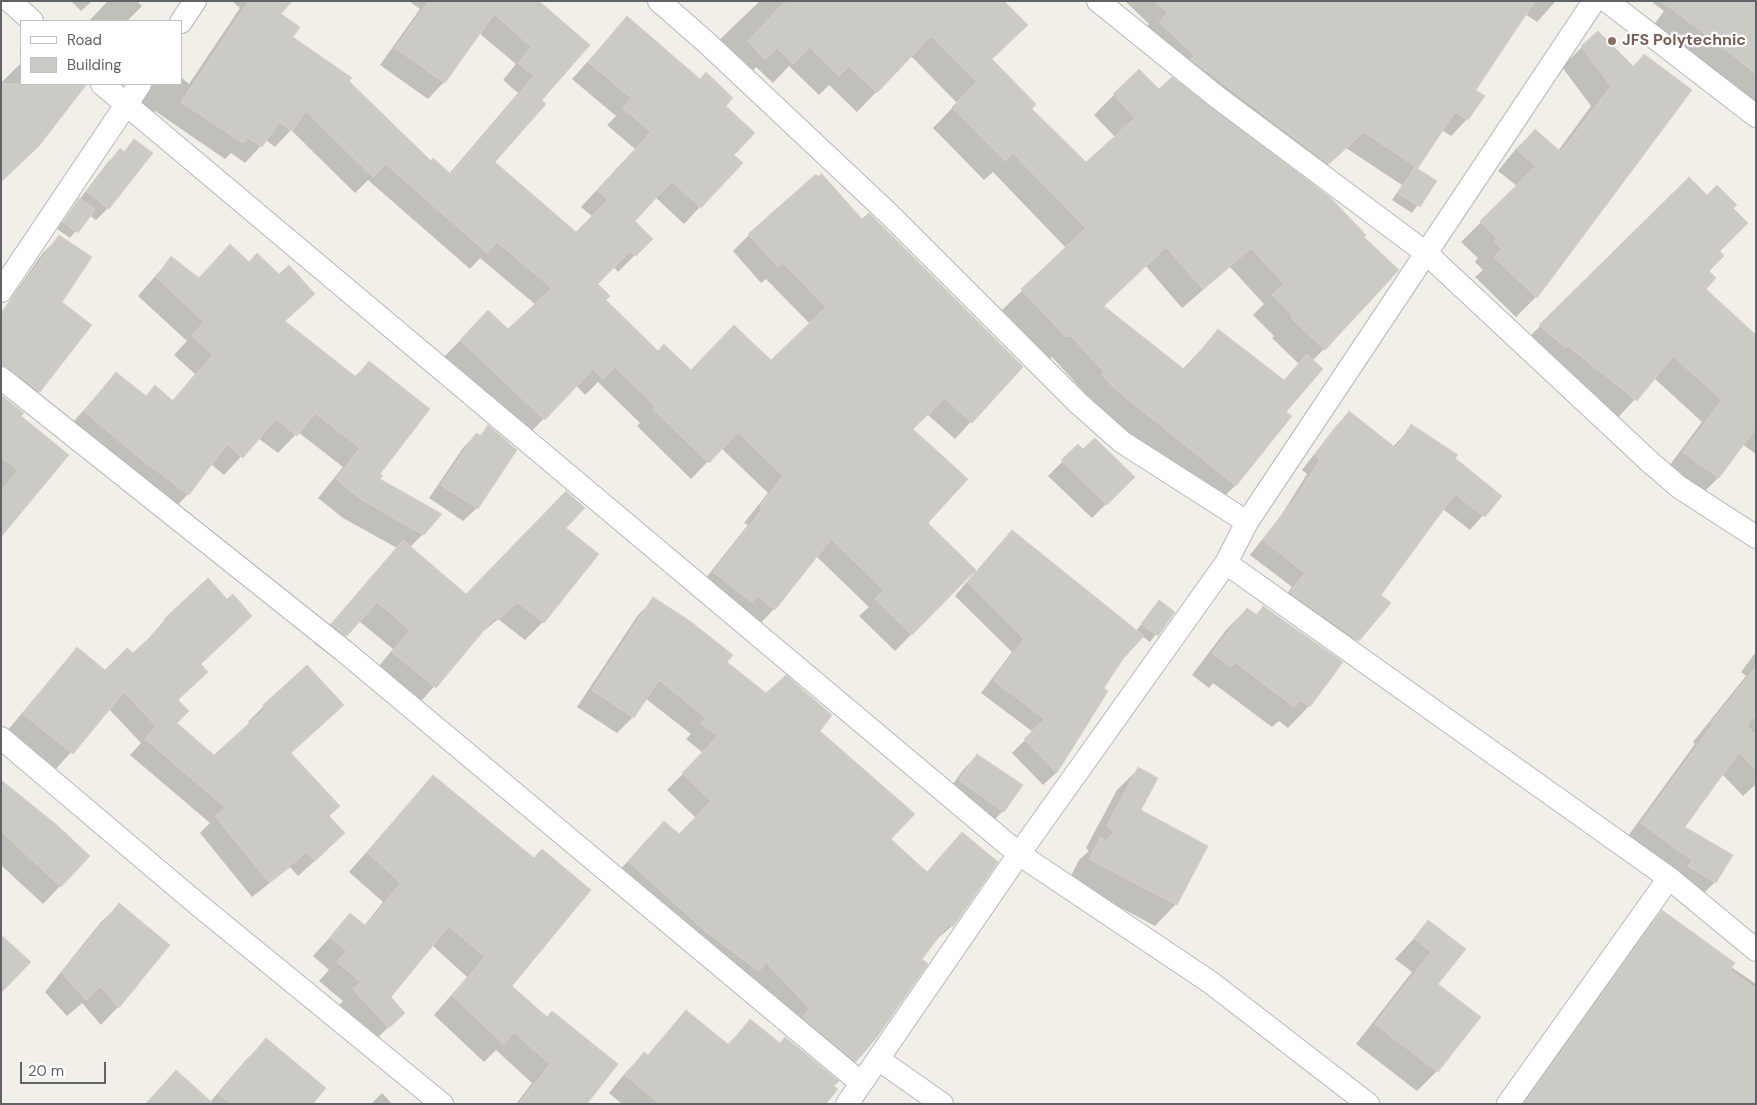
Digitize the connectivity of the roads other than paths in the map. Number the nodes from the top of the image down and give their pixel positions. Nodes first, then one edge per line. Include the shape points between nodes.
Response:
1 (10, 1) edge
2 (195, 1) edge
3 (659, 1) edge
4 (1098, 1) edge
5 (1594, 1) edge
6 (1607, 1) edge
7 (31, 20) edge
8 (182, 20) edge
9 (103, 85) edge
10 (139, 85) edge
11 (126, 105) junction
12 (1756, 116) edge
13 (1426, 253) junction
14 (1, 291) edge
15 (1, 378) edge
16 (1247, 522) junction
17 (1756, 537) edge
18 (1226, 563) junction
19 (1, 738) edge
20 (1019, 854) junction
21 (1669, 878) junction
22 (1756, 950) edge
23 (878, 1059) junction
24 (861, 1083) junction
25 (442, 1104) edge
26 (847, 1104) edge
27 (942, 1104) edge
28 (1368, 1104) edge
29 (1508, 1104) edge

1 - 7 street
2 - 8 street
3 - 16 street via 889,214 1077,402 1122,442
4 - 13 street via 1217,97
5 - 13 street
6 - 12 street
9 - 11 street
10 - 11 street
11 - 14 street
11 - 20 street
13 - 16 street
13 - 17 street via 1651,463 1679,486
15 - 24 street via 344,651
16 - 18 street
18 - 20 street
18 - 21 street
19 - 25 street
20 - 23 street
20 - 28 street via 1210,982
21 - 22 street
21 - 29 street
23 - 24 street
23 - 27 street
24 - 26 street

